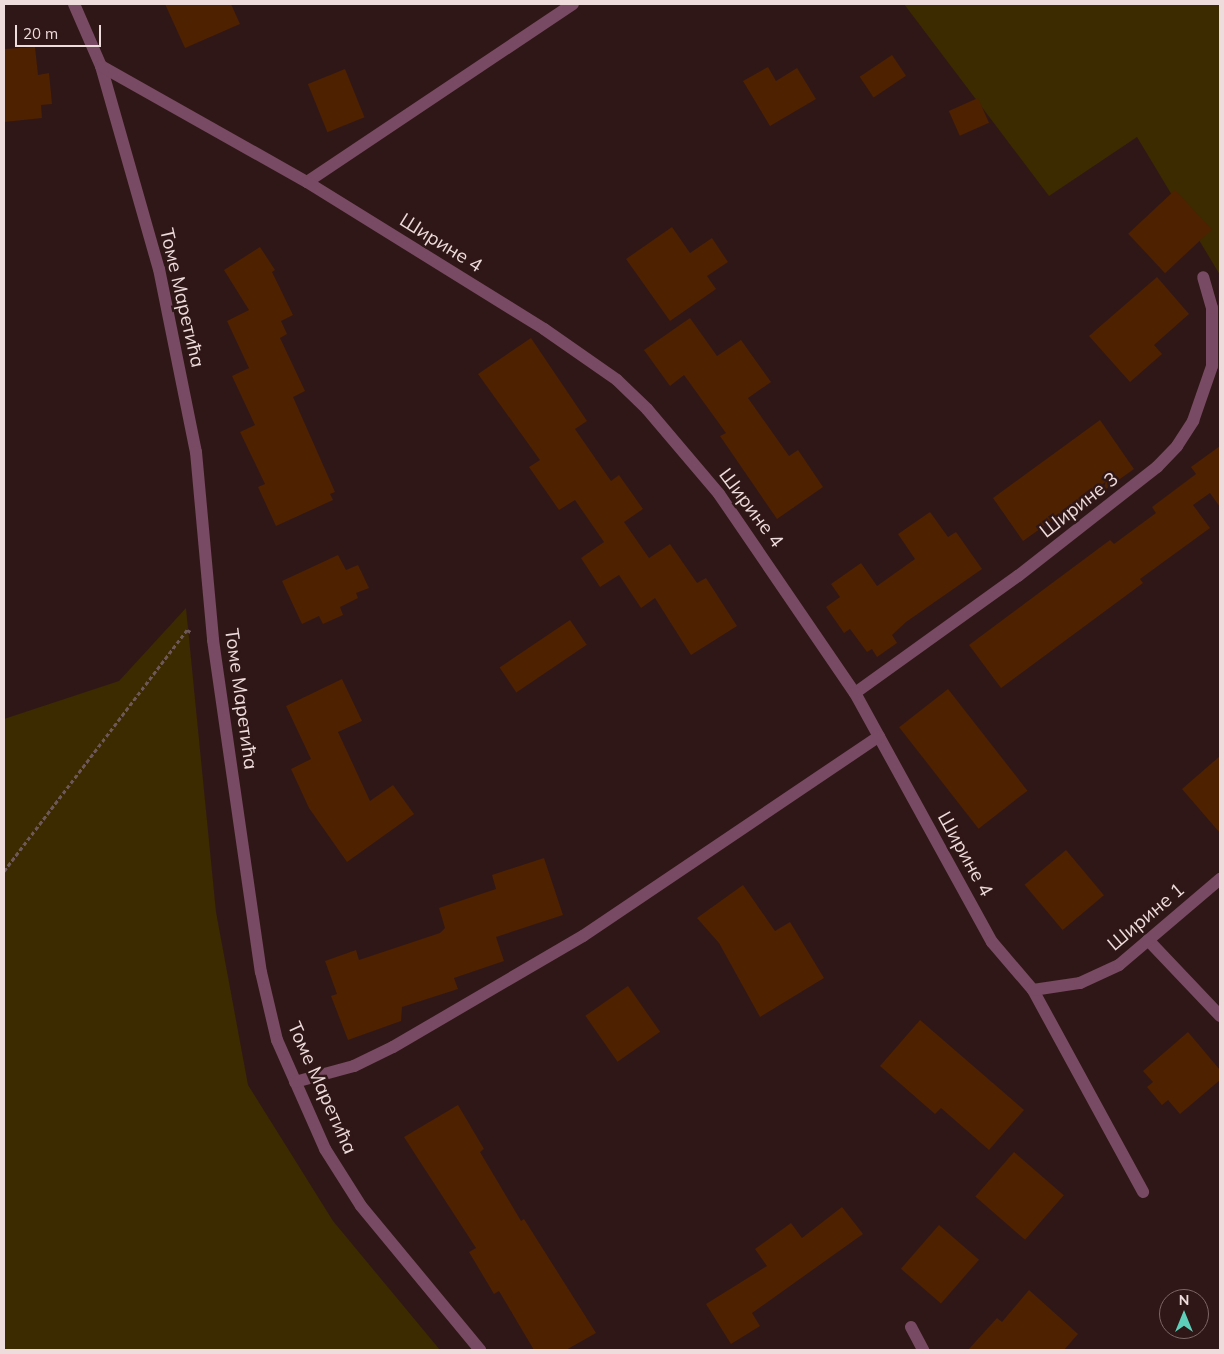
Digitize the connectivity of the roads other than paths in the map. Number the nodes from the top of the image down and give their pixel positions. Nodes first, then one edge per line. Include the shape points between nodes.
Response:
1 (74, 4) edge
2 (573, 4) edge
3 (101, 66) junction
4 (307, 182) junction
5 (1203, 277) dead end
6 (856, 693) junction
7 (879, 736) junction
8 (1220, 879) edge
9 (1148, 940) junction
10 (1033, 990) junction
11 (1220, 1016) edge
12 (294, 1082) junction
13 (1143, 1192) dead end
14 (911, 1327) dead end
15 (480, 1350) edge
16 (923, 1350) edge

1 - 3 street, Томе Маретића
2 - 4 street
3 - 4 street, Ширине 4
3 - 12 street, Томе Маретића via 159,269 196,452 213,640 261,972 272,1025
4 - 6 street, Ширине 4 via 544,330 617,380 720,494
5 - 6 street, Ширине 3 via 1212,308 1212,366 1197,412 1177,446 1157,467 1018,576
6 - 7 street, Ширине 4
7 - 10 street, Ширине 4 via 992,942
7 - 12 street via 584,936 393,1047 354,1066
8 - 9 street, Ширине 1
9 - 10 street, Ширине 1 via 1119,965 1088,979
9 - 11 street
10 - 13 street, Ширине 4
12 - 15 street, Томе Маретића via 325,1149 361,1206
14 - 16 street

